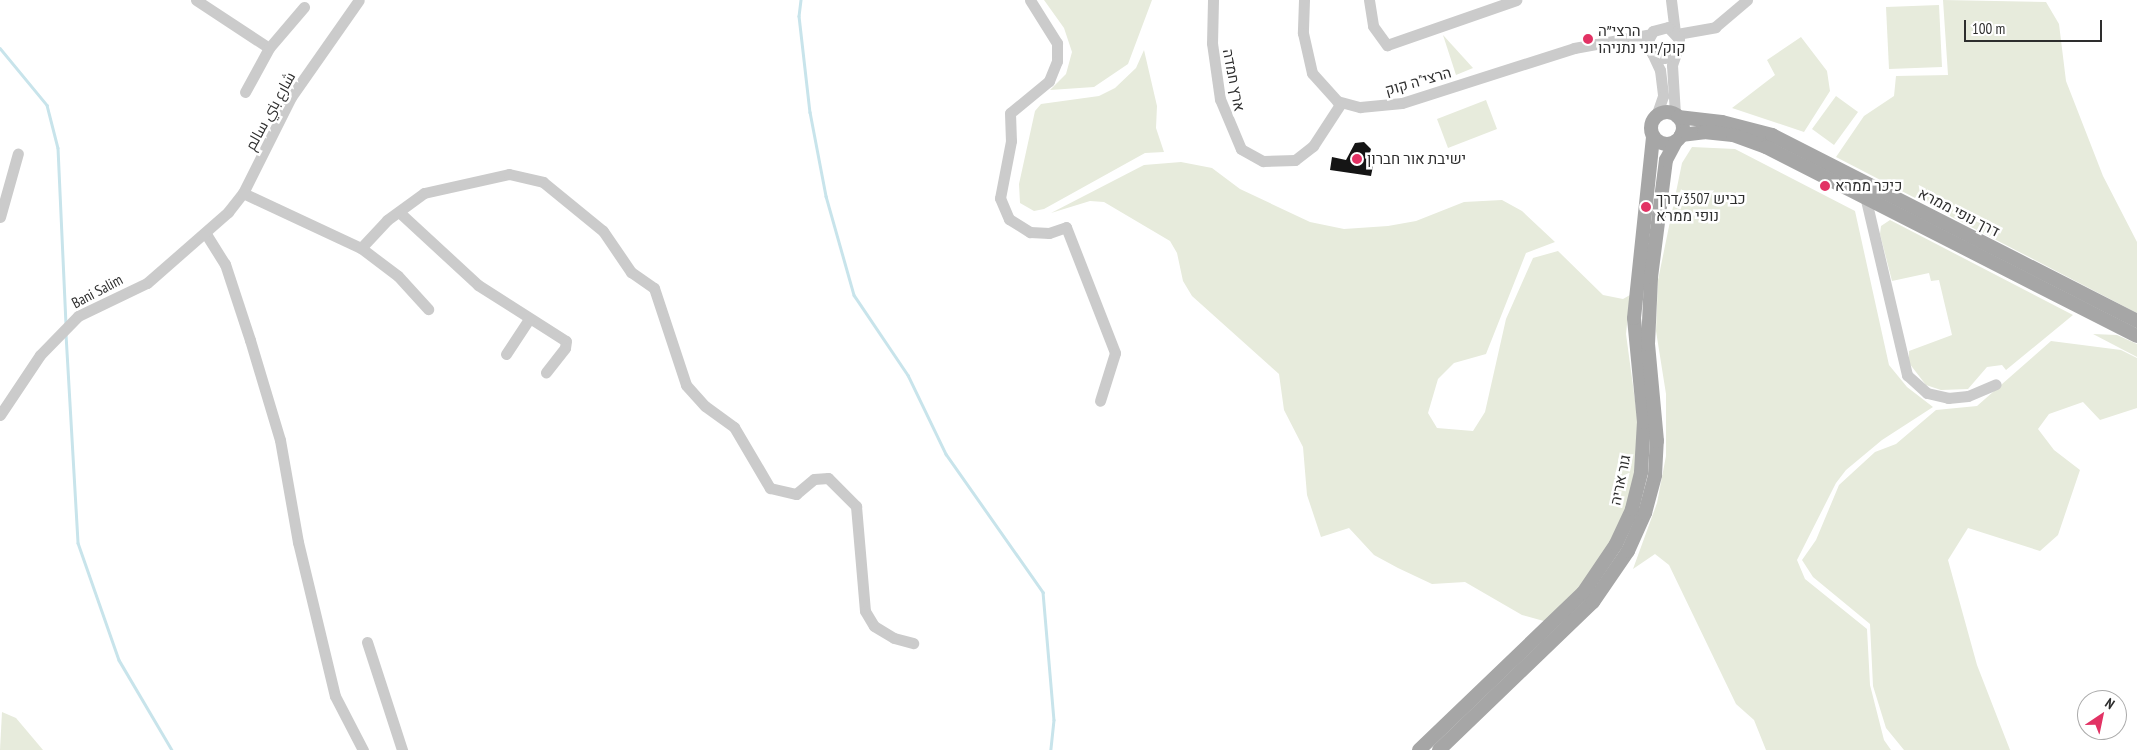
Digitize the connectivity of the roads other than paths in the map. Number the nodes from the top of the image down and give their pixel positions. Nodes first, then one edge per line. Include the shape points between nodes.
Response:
1 (196, 0) edge
2 (360, 0) edge
3 (1030, 0) edge
4 (1213, 0) edge
5 (1304, 0) edge
6 (1369, 0) edge
7 (1516, 0) edge
8 (1666, 0) edge
9 (1671, 0) edge
10 (1747, 0) edge
11 (304, 7) dead end
12 (1653, 31) junction
13 (1698, 32) junction
14 (1676, 33) junction
15 (1615, 40) junction
16 (269, 48) junction
17 (1651, 50) junction
18 (1677, 50) junction
19 (245, 92) dead end
20 (1341, 103) junction
21 (1656, 116) junction
22 (1676, 116) junction
23 (1653, 137) junction
24 (1679, 138) junction
25 (18, 153) dead end
26 (0, 173) edge
27 (11, 178) junction
28 (244, 194) junction
29 (1866, 200) junction
30 (1886, 210) junction
31 (398, 212) junction
32 (0, 217) edge
33 (1871, 228) junction
34 (206, 234) junction
35 (361, 248) junction
36 (428, 309) dead end
37 (529, 319) junction
38 (2137, 321) edge
39 (2137, 336) edge
40 (506, 354) dead end
41 (546, 372) dead end
42 (1996, 384) dead end
43 (1100, 400) dead end
44 (0, 415) edge
45 (367, 642) dead end
46 (914, 643) dead end
47 (363, 750) edge
48 (402, 750) edge
49 (1419, 750) edge
50 (1439, 750) edge

1 - 16 street
2 - 28 street, شارع بني سالم via 291,97
3 - 43 street via 1057,43 1057,61 1049,81 1010,113 1011,140 1000,198 1009,219 1030,232 1049,233 1066,227 1115,353
4 - 20 street, ארץ חמדה via 1212,43 1220,98 1242,149 1263,161 1295,160 1313,146
5 - 20 street via 1307,61 1326,92
6 - 7 street via 1373,26 1387,45
8 - 12 street via 1664,15
9 - 14 street
10 - 13 street via 1715,27
11 - 16 street
12 - 14 street via 1664,27
12 - 15 street, הרצי"ה קוק
12 - 17 street
13 - 14 street
13 - 18 street
14 - 18 street
15 - 17 street, הרצי"ה קוק
15 - 20 street, הרצי"ה קוק via 1574,48 1402,103 1375,108
16 - 19 street
17 - 18 street via 1664,58
17 - 21 street via 1660,70 1663,96
18 - 22 street via 1672,65
21 - 22 main road via 1665,112
21 - 23 main road via 1651,126
22 - 24 main road
22 - 38 main road, דרך נופי ממרא via 1722,122 1772,135
23 - 24 main road via 1661,143
23 - 49 main road, גור אריה via 1634,318 1644,422 1641,472 1632,509 1616,544 1582,593
24 - 29 main road, דרך נופי ממרא via 1704,132 1751,141
24 - 50 main road, גור אריה via 1664,170 1651,277 1648,344 1657,441 1655,475 1645,513 1628,551 1593,602
25 - 27 street
26 - 27 street
27 - 32 street
28 - 34 street, شارع بني سالم
28 - 35 street
29 - 30 main road, דרך נופי ממרא
29 - 33 street
30 - 33 street via 1877,214
30 - 39 main road, דרך נופי ממרא
31 - 35 street
31 - 37 street via 478,285
31 - 46 street via 424,193 510,174 542,182 577,209 603,231 631,272 654,288 686,385 705,406 734,426 770,488 796,494 814,478 828,478 856,506 865,611 874,626 894,638
33 - 42 street via 1907,375 1927,393 1948,398 1968,396
34 - 44 street, Bani Salim via 147,283 78,316 40,355
34 - 47 street via 225,264 250,340 280,440 298,542 336,696
35 - 36 street via 398,276
37 - 40 street
37 - 41 street via 566,341 565,348
45 - 48 street

